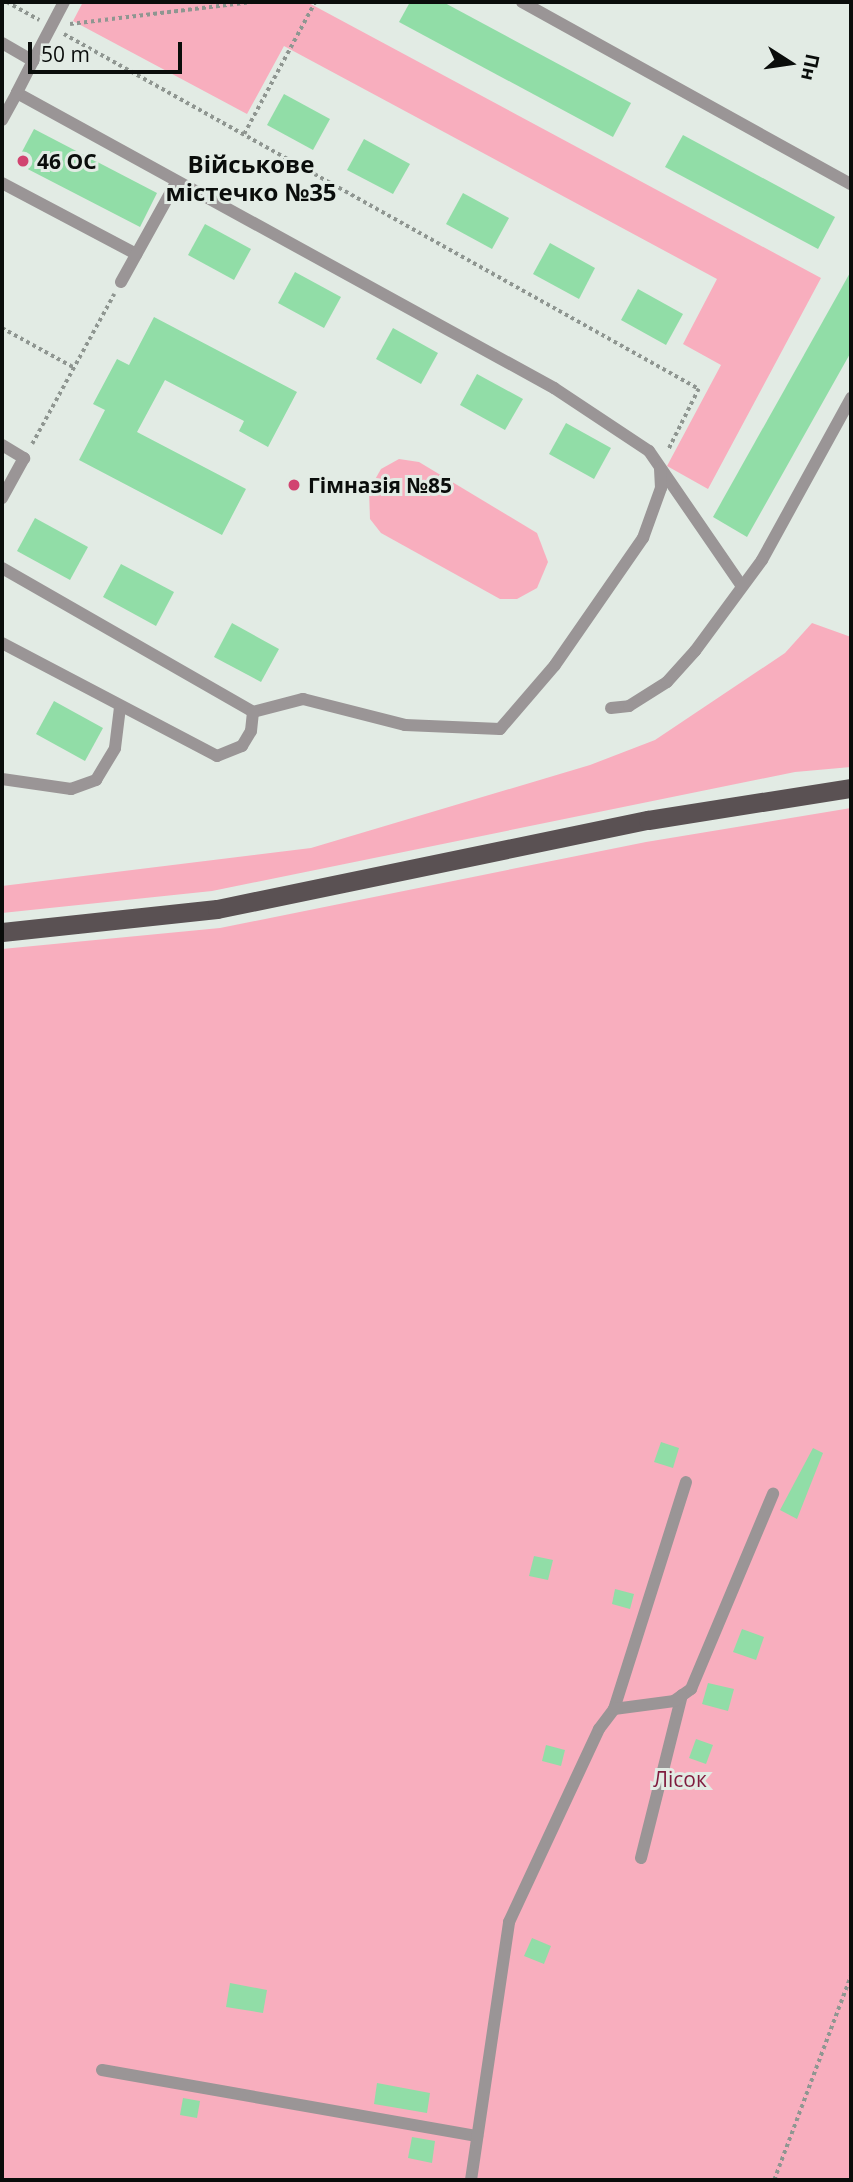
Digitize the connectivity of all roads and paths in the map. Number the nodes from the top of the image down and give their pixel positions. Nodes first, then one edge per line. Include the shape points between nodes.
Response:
1 (7, 2) edge
2 (64, 2) edge
3 (252, 2) edge
4 (315, 2) edge
5 (522, 2) edge
6 (51, 27) junction
7 (2, 43) edge
8 (33, 61) junction
9 (17, 93) junction
10 (2, 120) edge
11 (244, 134) junction
12 (177, 181) junction
13 (2, 183) edge
14 (851, 184) edge
15 (136, 254) junction
16 (121, 282) joint
17 (2, 328) edge
18 (74, 368) junction
19 (851, 398) edge
20 (2, 445) edge
21 (24, 458) junction
22 (660, 467) junction
23 (2, 498) edge
24 (2, 568) edge
25 (741, 585) junction
26 (2, 643) edge
27 (611, 708) dead end
28 (120, 709) junction
29 (253, 712) junction
30 (2, 779) edge
31 (851, 788) edge
32 (2, 932) edge
33 (686, 1482) dead end
34 (773, 1494) dead end
35 (682, 1695) junction
36 (614, 1709) junction
37 (641, 1858) dead end
38 (851, 1975) edge
39 (102, 2070) dead end
40 (477, 2136) junction
41 (471, 2180) edge
42 (774, 2180) edge

1 - 6 path
2 - 6 lane
3 - 6 path
4 - 11 path
5 - 14 lane
6 - 8 lane
6 - 11 path
7 - 8 lane
8 - 9 lane
9 - 10 lane
9 - 12 lane
11 - 22 path via 699,389
12 - 15 lane
12 - 22 lane via 554,388 649,451
13 - 15 lane
15 - 16 lane
16 - 18 path
17 - 18 path
18 - 21 path
19 - 25 lane via 762,560
20 - 21 lane
21 - 23 lane
22 - 25 lane via 688,501
22 - 29 lane via 661,488 643,537 555,665 500,729 405,725 303,699
24 - 29 lane
25 - 27 lane via 667,682 629,706
26 - 28 lane
28 - 29 lane via 217,756 242,746 251,731
28 - 30 lane via 115,748 96,780 71,789
31 - 32 main road via 648,820 217,909
33 - 36 lane
34 - 35 lane via 711,1651
35 - 36 lane
35 - 37 lane
36 - 40 lane via 599,1729 509,1922
38 - 42 path
39 - 40 lane
40 - 41 lane

